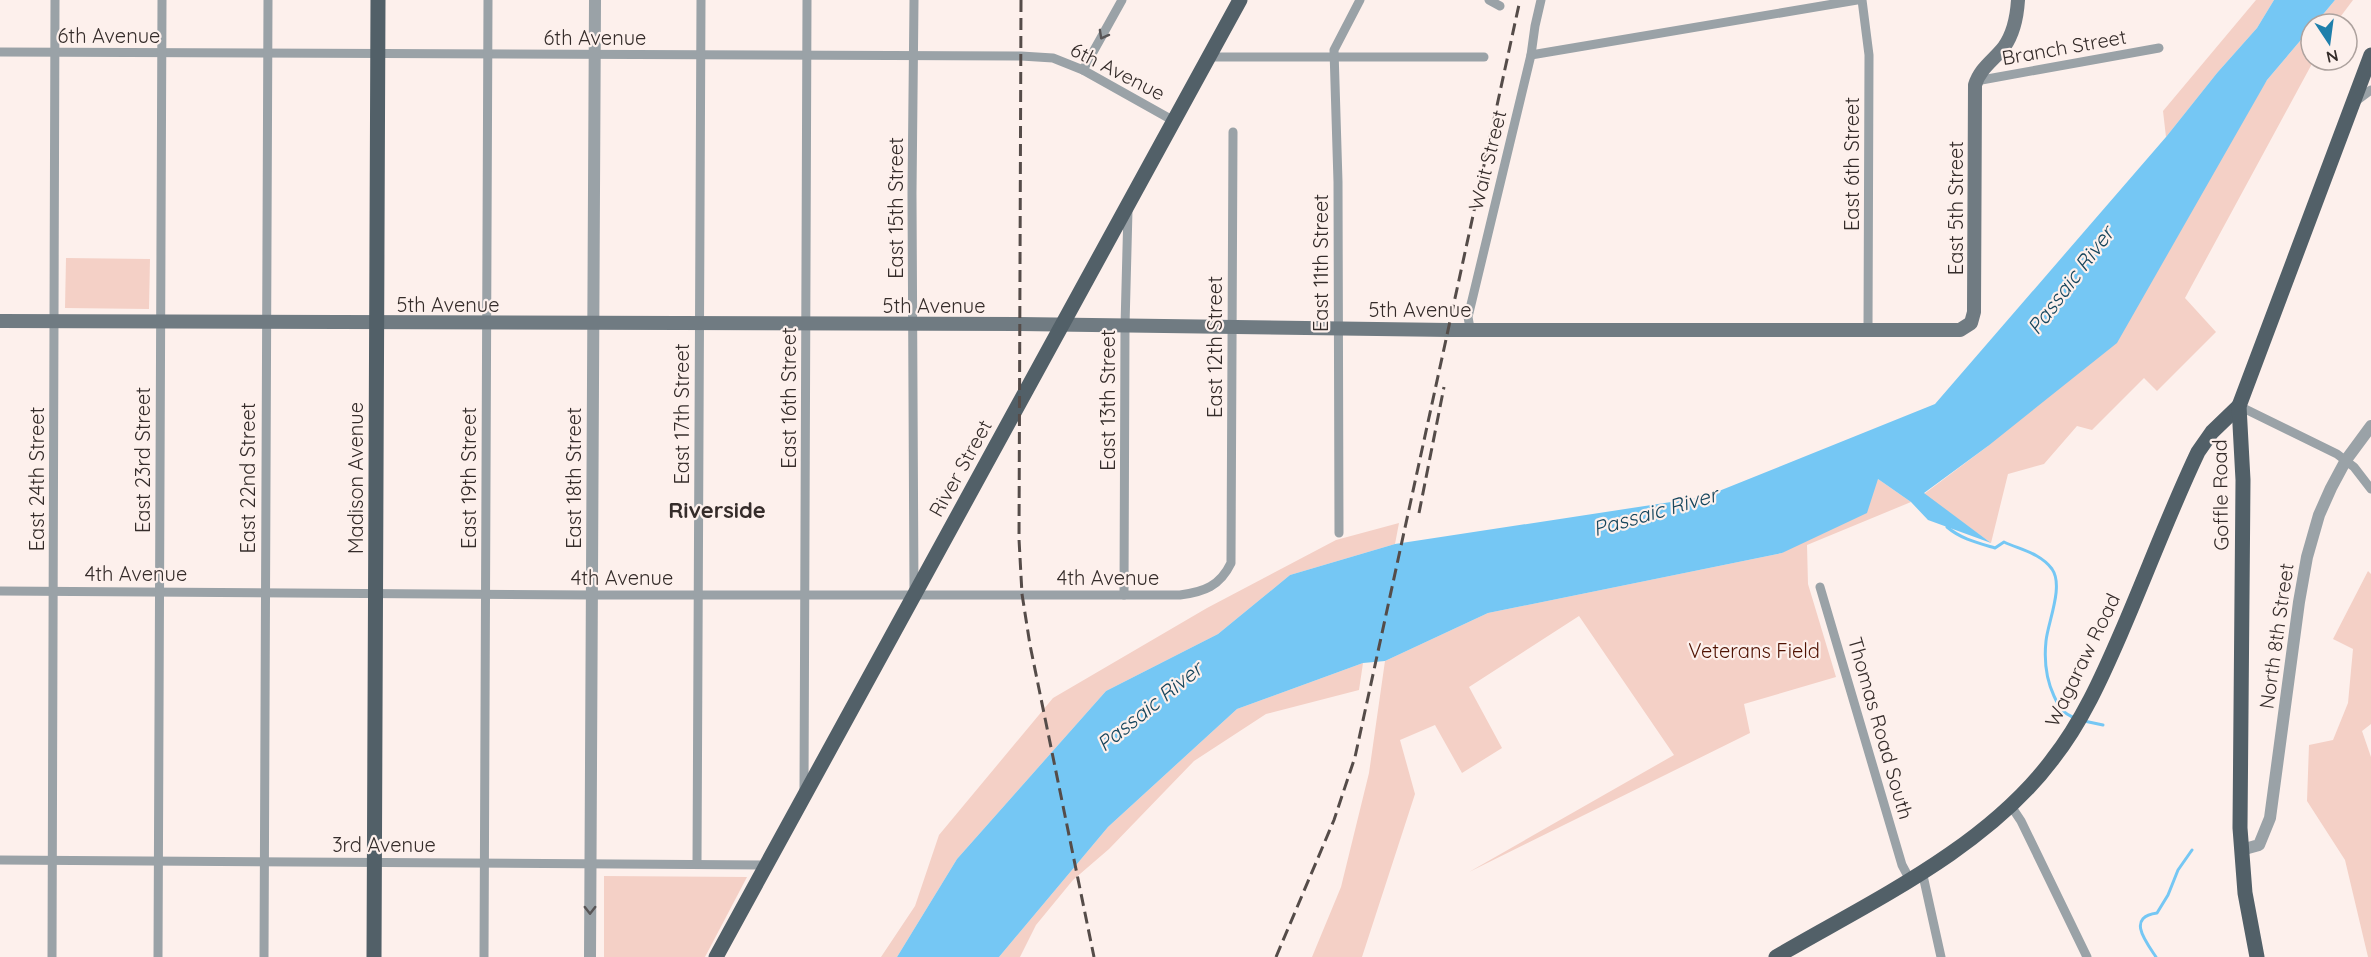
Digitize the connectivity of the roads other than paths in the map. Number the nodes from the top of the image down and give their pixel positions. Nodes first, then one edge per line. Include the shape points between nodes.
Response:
1 (55, 0) edge
2 (162, 0) edge
3 (268, 0) edge
4 (378, 0) edge
5 (488, 0) edge
6 (595, 0) edge
7 (701, 0) edge
8 (807, 0) edge
9 (914, 0) edge
10 (1122, 0) edge
11 (1240, 0) edge
12 (1360, 0) edge
13 (1489, 0) edge
14 (1541, 0) edge
15 (1859, 0) edge
16 (2018, 0) edge
17 (1807, 4) edge
18 (1500, 6) dead end
19 (2159, 48) dead end
20 (0, 52) edge
21 (55, 53) junction
22 (161, 53) junction
23 (267, 54) junction
24 (378, 54) junction
25 (488, 55) junction
26 (594, 55) junction
27 (700, 55) junction
28 (807, 55) junction
29 (1532, 55) junction
30 (2371, 55) edge
31 (914, 56) junction
32 (1209, 57) junction
33 (1484, 57) dead end
34 (1335, 58) junction
35 (1083, 70) junction
36 (1976, 81) junction
37 (2366, 97) edge
38 (1174, 121) junction
39 (1233, 132) dead end
40 (1128, 206) junction
41 (0, 321) edge
42 (53, 321) junction
43 (160, 322) junction
44 (266, 323) junction
45 (376, 323) junction
46 (486, 324) junction
47 (593, 324) junction
48 (699, 325) junction
49 (806, 325) junction
50 (912, 326) junction
51 (1125, 326) junction
52 (1062, 327) junction
53 (1232, 327) junction
54 (1337, 328) junction
55 (1470, 328) junction
56 (1868, 330) junction
57 (2239, 406) junction
58 (2371, 426) edge
59 (2346, 460) junction
60 (2371, 489) edge
61 (1339, 533) dead end
62 (1231, 563) joint
63 (1820, 588) dead end
64 (0, 591) edge
65 (54, 591) junction
66 (159, 591) junction
67 (265, 592) junction
68 (376, 592) junction
69 (486, 594) junction
70 (592, 595) junction
71 (698, 595) junction
72 (805, 595) junction
73 (915, 595) junction
74 (1124, 595) junction
75 (804, 797) junction
76 (2010, 806) junction
77 (2241, 850) junction
78 (0, 861) edge
79 (52, 861) junction
80 (158, 861) junction
81 (264, 862) junction
82 (374, 862) junction
83 (484, 863) junction
84 (590, 863) junction
85 (697, 864) junction
86 (767, 864) junction
87 (1916, 875) junction
88 (52, 957) edge
89 (158, 957) edge
90 (264, 957) edge
91 (374, 957) edge
92 (484, 957) edge
93 (591, 957) edge
94 (716, 957) edge
95 (1776, 957) edge
96 (1941, 957) edge
97 (2087, 957) edge
98 (2257, 957) edge

1 - 21 street, East 24th Street
2 - 22 street, East 23rd Street
3 - 23 street, East 22nd Street
4 - 24 main road, Madison Avenue
5 - 25 street, East 19th Street
6 - 26 street, East 18th Street
7 - 27 street, East 17th Street
8 - 28 street, East 16th Street
9 - 31 street, East 15th Street
10 -> 35 street
11 - 32 main road, River Street
12 - 34 street, East 11th Street via 1337,41
13 - 18 street
14 - 29 street, Wait Street
15 - 17 street
15 - 56 street, East 6th Street via 1869,55
16 - 36 main road via 2017,18 2008,41
17 - 29 street
19 - 36 street, Branch Street
20 - 21 street, 6th Avenue
21 - 22 street, 6th Avenue
21 - 42 street, East 24th Street
22 - 23 street, 6th Avenue
22 - 43 street, East 23rd Street
23 - 24 street, 6th Avenue
23 - 44 street, East 22nd Street
24 - 25 street, 6th Avenue
24 - 45 main road, Madison Avenue
25 - 26 street, 6th Avenue
25 - 46 street, East 19th Street
26 - 27 street, 6th Avenue
26 - 47 street, East 18th Street
27 - 28 street, 6th Avenue
27 - 48 street, East 17th Street
28 - 31 street, 6th Avenue
28 - 49 street, East 16th Street
29 - 55 street, Wait Street via 1468,316
30 - 37 main road, Goffle Road
31 - 35 street, 6th Avenue via 1042,57
31 - 50 street, East 15th Street
32 - 34 street
32 - 38 main road, River Street
33 - 34 street
34 - 54 street, East 11th Street
35 - 38 street, 6th Avenue
36 - 56 main road, East 5th Street via 1973,319 1960,330
37 - 57 main road, Goffle Road
38 - 40 main road, River Street
39 - 53 street, East 12th Street
40 - 51 street, East 13th Street
40 - 52 main road, River Street
41 - 42 main road, 5th Avenue
42 - 43 main road, 5th Avenue
42 - 65 street, East 24th Street
43 - 44 main road, 5th Avenue
43 - 66 street, East 23rd Street
44 - 45 main road, 5th Avenue
44 - 67 street, East 22nd Street
45 - 46 main road, 5th Avenue
45 - 68 main road, Madison Avenue
46 - 47 main road, 5th Avenue
46 - 69 street, East 19th Street
47 - 48 main road, 5th Avenue
47 - 70 street, East 18th Street
48 - 49 main road, 5th Avenue
48 - 71 street, East 17th Street
49 - 50 main road, 5th Avenue
49 - 72 street, East 16th Street
50 - 52 main road, 5th Avenue
50 - 73 street, East 15th Street
51 - 52 main road, 5th Avenue
51 - 53 main road, 5th Avenue
51 - 74 street, East 13th Street
52 - 73 main road, River Street
53 - 54 main road, 5th Avenue
53 - 62 street, East 12th Street
54 - 55 main road, 5th Avenue
54 - 61 street, East 11th Street
55 - 56 main road, 5th Avenue
57 - 59 street
57 - 76 main road, Wagaraw Road via 2198,452 2083,713 2052,761
57 - 77 main road, Goffle Road via 2243,480
58 - 59 street, North 8th Street
59 - 60 street
59 - 77 street, North 8th Street via 2319,515 2307,557 2270,818 2261,843
62 - 74 street, 4th Avenue via 1220,580 1202,592
63 - 87 street, Thomas Road South via 1902,865
64 - 65 street, 4th Avenue
65 - 66 street, 4th Avenue
65 - 79 street, East 24th Street
66 - 67 street, 4th Avenue
66 - 80 street, East 23rd Street
67 - 68 street, 4th Avenue
67 - 81 street, East 22nd Street
68 - 69 street, 4th Avenue
68 - 82 main road, Madison Avenue
69 - 70 street, 4th Avenue
69 - 83 street, East 19th Street
70 - 71 street, 4th Avenue
70 - 84 street, East 18th Street
71 - 72 street, 4th Avenue
71 - 85 street, East 17th Street
72 - 73 street, 4th Avenue
72 - 75 street, East 16th Street
73 - 74 street, 4th Avenue
73 - 75 main road, River Street
75 - 86 main road, River Street
76 - 87 main road, Wagaraw Road via 1980,833
76 - 97 street
77 - 98 main road, Goffle Road
78 - 79 street, 3rd Avenue
79 - 80 street, 3rd Avenue
79 - 88 street, East 24th Street
80 - 81 street, 3rd Avenue
80 - 89 street, East 23rd Street
81 - 82 street, 3rd Avenue
81 - 90 street, East 22nd Street
82 - 83 street, 3rd Avenue
82 - 91 main road, Madison Avenue
83 - 84 street, 3rd Avenue
83 - 92 street, East 19th Street
84 - 85 street, 3rd Avenue
84 -> 93 street, East 18th Street
85 - 86 street, 3rd Avenue
86 - 94 main road, River Street
87 - 95 main road, Wagaraw Road
87 - 96 street, Thomas Road South

